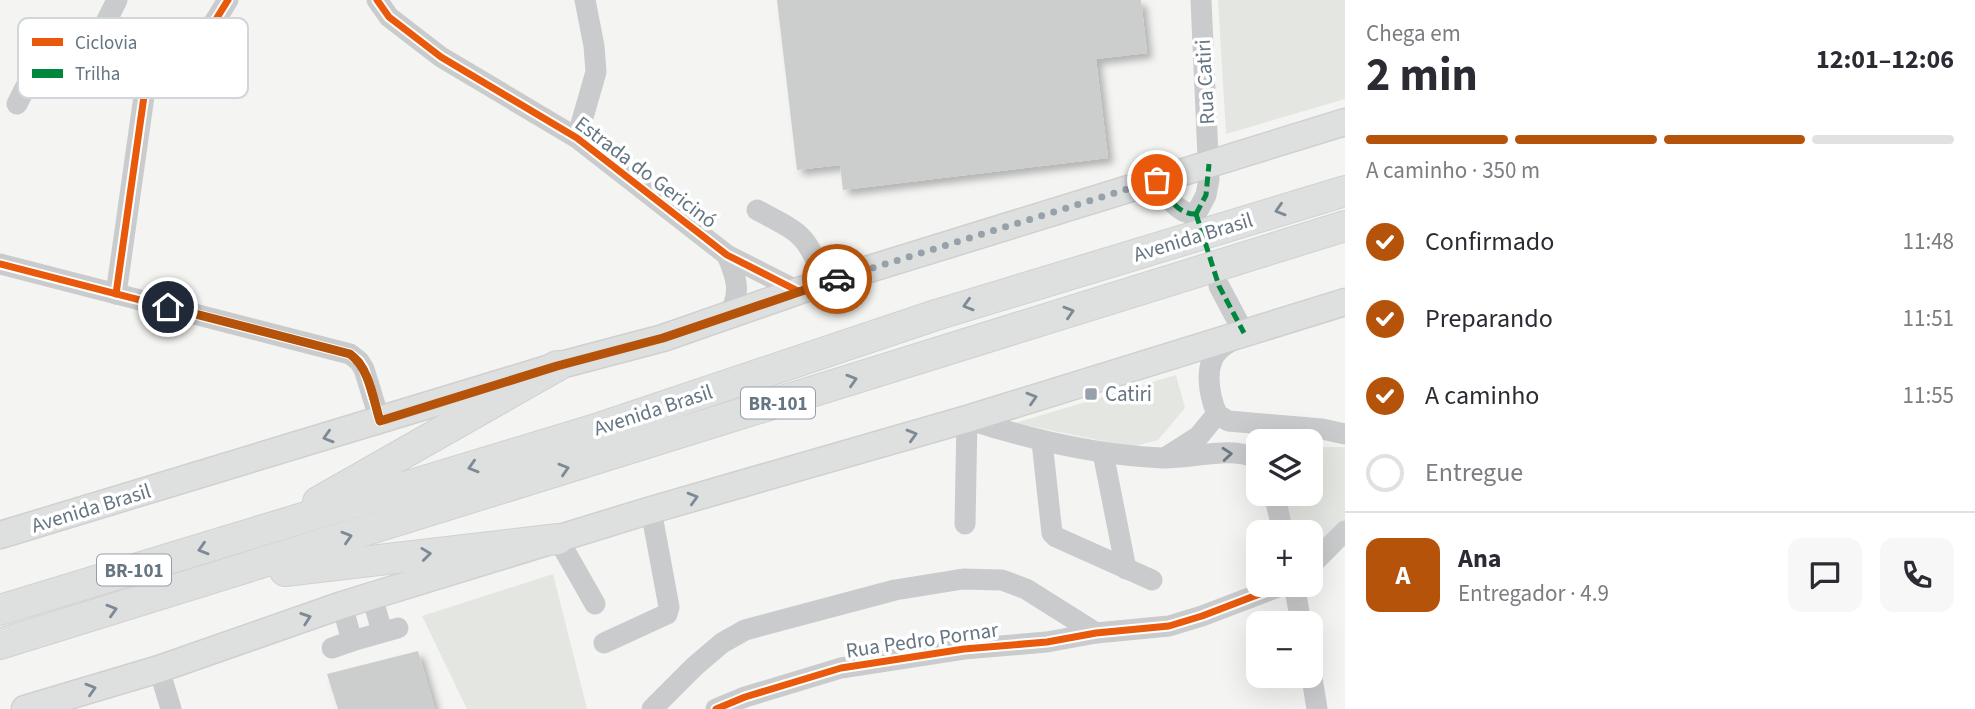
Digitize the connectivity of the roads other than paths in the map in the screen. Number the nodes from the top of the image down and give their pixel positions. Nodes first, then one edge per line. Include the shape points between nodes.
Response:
1 (117, 0) edge
2 (377, 0) edge
3 (585, 0) edge
4 (1201, 0) edge
5 (108, 18) edge
6 (20, 98) edge
7 (144, 98) edge
8 (17, 104) dead end
9 (1345, 122) edge
10 (577, 138) junction
11 (1209, 164) junction
12 (1157, 180) junction
13 (1345, 191) edge
14 (757, 210) dead end
15 (1345, 226) edge
16 (727, 255) junction
17 (0, 264) edge
18 (825, 282) junction
19 (1219, 286) dead end
20 (798, 290) junction
21 (116, 294) junction
22 (1345, 302) edge
23 (729, 314) junction
24 (1244, 333) junction
25 (557, 366) junction
26 (1217, 414) junction
27 (967, 419) junction
28 (380, 421) junction
29 (1345, 434) edge
30 (1323, 440) edge
31 (1042, 442) junction
32 (1103, 453) junction
33 (1246, 455) edge
34 (1164, 458) junction
35 (651, 510) junction
36 (965, 524) dead end
37 (269, 530) junction
38 (1345, 531) edge
39 (0, 536) edge
40 (558, 539) junction
41 (1323, 550) edge
42 (1126, 569) junction
43 (212, 579) junction
44 (1152, 580) dead end
45 (372, 596) junction
46 (1252, 597) edge
47 (595, 604) dead end
48 (342, 605) junction
49 (0, 610) edge
50 (1096, 633) junction
51 (604, 643) dead end
52 (0, 645) edge
53 (159, 669) junction
54 (1314, 688) edge
55 (25, 709) edge
56 (172, 709) edge
57 (652, 709) edge
58 (716, 709) edge
59 (1317, 709) edge

1 - 5 street
2 - 10 street, Estrada do Gericinó via 389,17 441,57
3 - 10 street via 596,72
4 - 11 street, Rua Catiri
6 - 8 street
7 - 21 street
9 - 11 main road, Avenida Brasil
10 - 16 street, Estrada do Gericinó
11 - 12 main road, Avenida Brasil
11 - 12 street, Rua Catiri via 1206,195 1197,218 1174,204
12 - 18 main road, Avenida Brasil
13 -> 37 highway, Avenida Brasil / BR-101 via 936,315 599,428
14 - 18 street via 804,237
43 -> 15 highway, Avenida Brasil / BR-101
16 - 20 street, Estrada do Gericinó
16 - 23 street via 738,288
17 - 21 street
18 - 20 main road, Avenida Brasil
19 - 24 street
20 - 23 main road, Avenida Brasil
21 - 28 street via 350,354 364,369
22 - 24 main road
23 - 25 main road, Avenida Brasil via 663,338
24 - 26 street via 1212,360 1210,391
27 -> 24 main road
25 - 28 main road, Avenida Brasil
25 - 37 highway
26 - 29 street via 1228,421
26 - 34 street via 1199,436
27 - 31 street
35 -> 27 main road
27 - 36 street
28 -> 39 main road, Avenida Brasil
29 - 30 street
31 - 32 street
31 - 42 street via 1052,533
32 - 34 street
32 - 42 street
34 -> 33 street
35 - 40 main road
35 - 51 street via 667,614
37 -> 49 highway, Avenida Brasil / BR-101
38 - 41 street
43 -> 40 highway
40 - 45 main road
40 - 47 street
42 - 44 street
52 -> 43 highway, Avenida Brasil / BR-101
45 - 48 main road
45 - 48 street via 390,630 342,644
46 - 50 street, Rua Pedro Pornar via 1169,626
53 -> 48 main road
50 - 57 street via 1027,589 1002,580 963,579 895,590 745,630 722,643
50 - 58 street, Rua Pedro Pornar via 841,668
55 -> 53 main road
53 - 56 street
54 - 59 street

